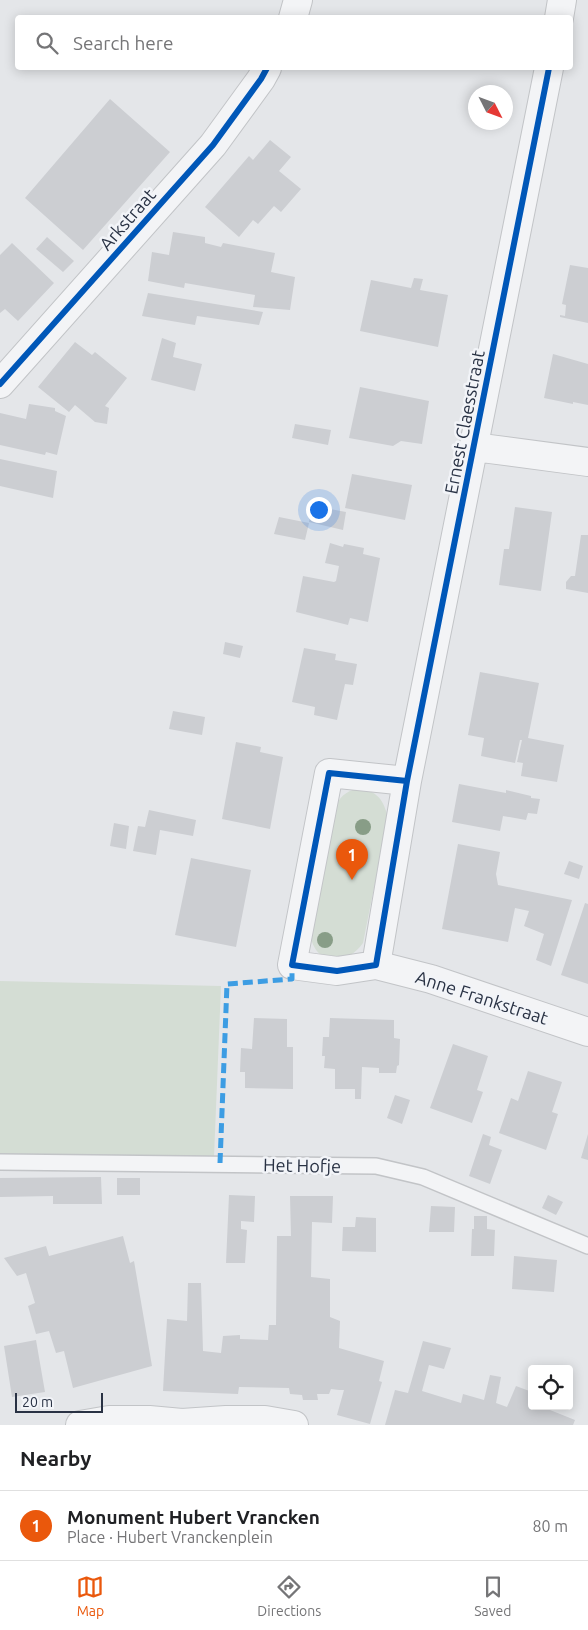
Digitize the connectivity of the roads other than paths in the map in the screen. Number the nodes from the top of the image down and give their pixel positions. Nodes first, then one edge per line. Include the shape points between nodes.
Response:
1 (298, 0) edge
2 (562, 0) edge
3 (294, 15) edge
4 (560, 15) edge
5 (266, 70) edge
6 (549, 70) edge
7 (0, 384) edge
8 (474, 447) junction
9 (588, 462) edge
10 (407, 781) junction
11 (376, 965) junction
12 (588, 1032) edge
13 (0, 1162) edge
14 (588, 1246) edge
15 (182, 1424) edge
16 (80, 1425) edge
17 (294, 1425) edge

1 - 3 street
2 - 4 street
5 - 7 street, Arkstraat via 213,145
6 - 8 street, Ernest Claesstraat
8 - 9 street
8 - 10 street, Ernest Claesstraat
10 - 11 street, Ernest Claesstraat
10 - 11 street via 329,774 292,965 337,971
11 - 12 street, Anne Frankstraat via 431,979
13 - 14 lane, Het Hofje via 376,1166 423,1177
15 - 16 street via 109,1420
15 - 17 street via 265,1420

